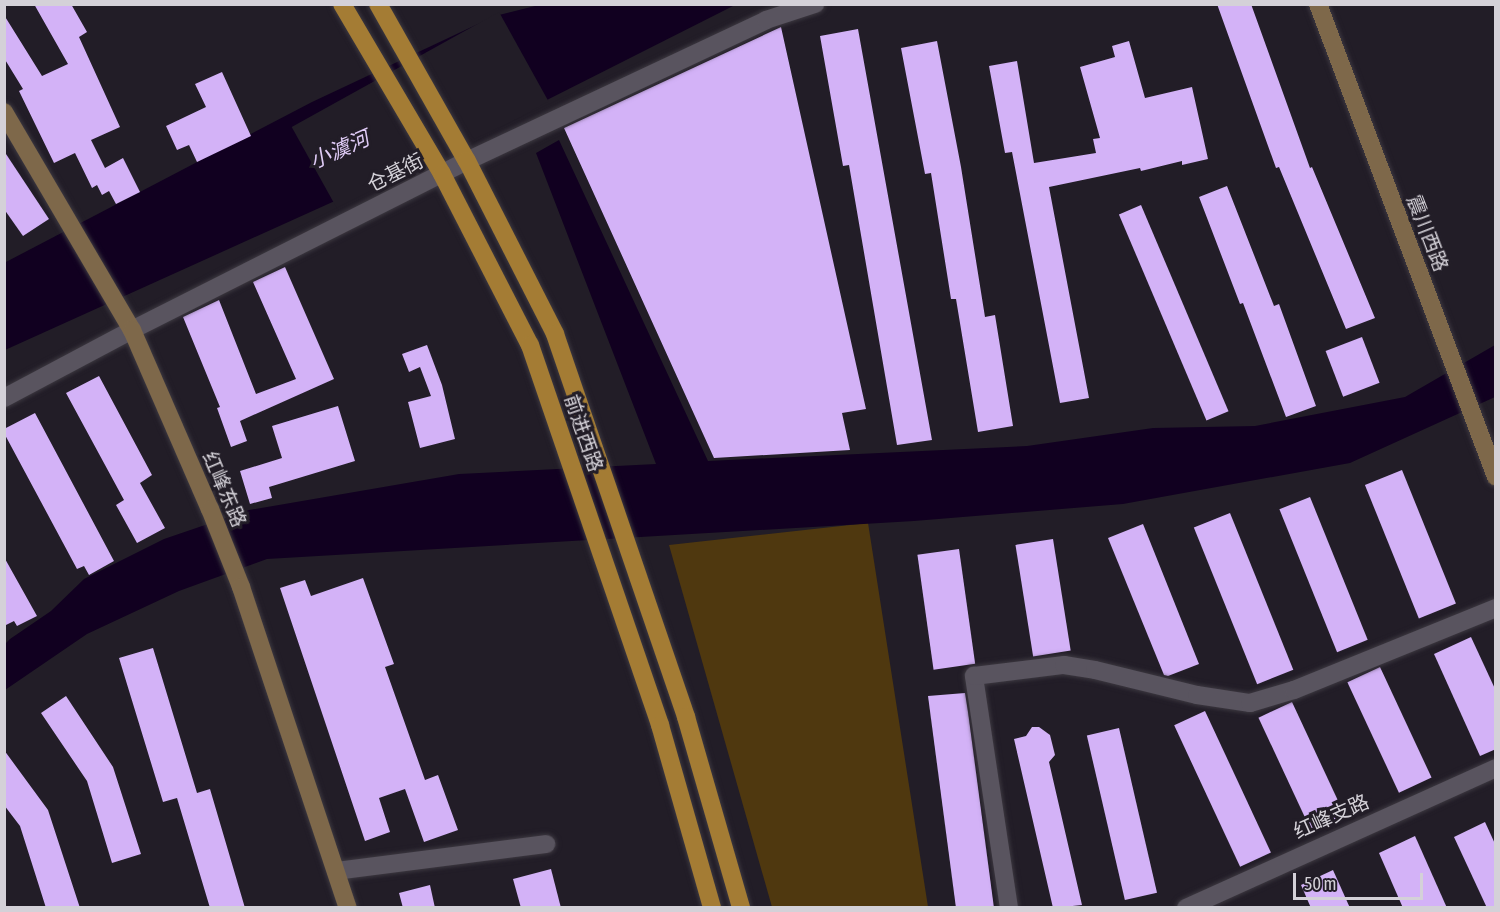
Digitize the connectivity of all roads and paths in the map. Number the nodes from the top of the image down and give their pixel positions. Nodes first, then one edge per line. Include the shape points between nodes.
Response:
1 (342, 4) edge
2 (378, 4) edge
3 (815, 4) edge
4 (1318, 4) edge
5 (4, 112) edge
6 (463, 154) junction
7 (437, 166) junction
8 (132, 330) junction
9 (4, 398) edge
10 (1491, 452) edge
11 (1496, 477) edge
12 (1496, 608) edge
13 (1496, 768) edge
14 (546, 843) dead end
15 (336, 871) junction
16 (348, 908) edge
17 (712, 908) edge
18 (741, 908) edge
19 (1009, 908) edge
20 (1186, 908) edge

1 - 7 main road, 前进西路
2 - 6 main road, 前进西路
3 - 6 street, 仓基街 via 766,20
4 - 10 street, 震川西路 via 1470,414
5 - 8 street, 红峰东路
6 - 7 street, 仓基街
6 - 18 main road, 前进西路 via 555,334 686,717
7 - 8 street, 仓基街
7 - 17 main road, 前进西路 via 530,345 660,725
8 - 9 street, 仓基街
8 - 15 street, 红峰东路 via 241,587
10 - 11 street, 震川西路
12 - 19 street via 1294,690 1250,703 1064,665 974,676
13 - 20 street, 红峰支路
14 - 15 street
15 - 16 street, 红峰东路

